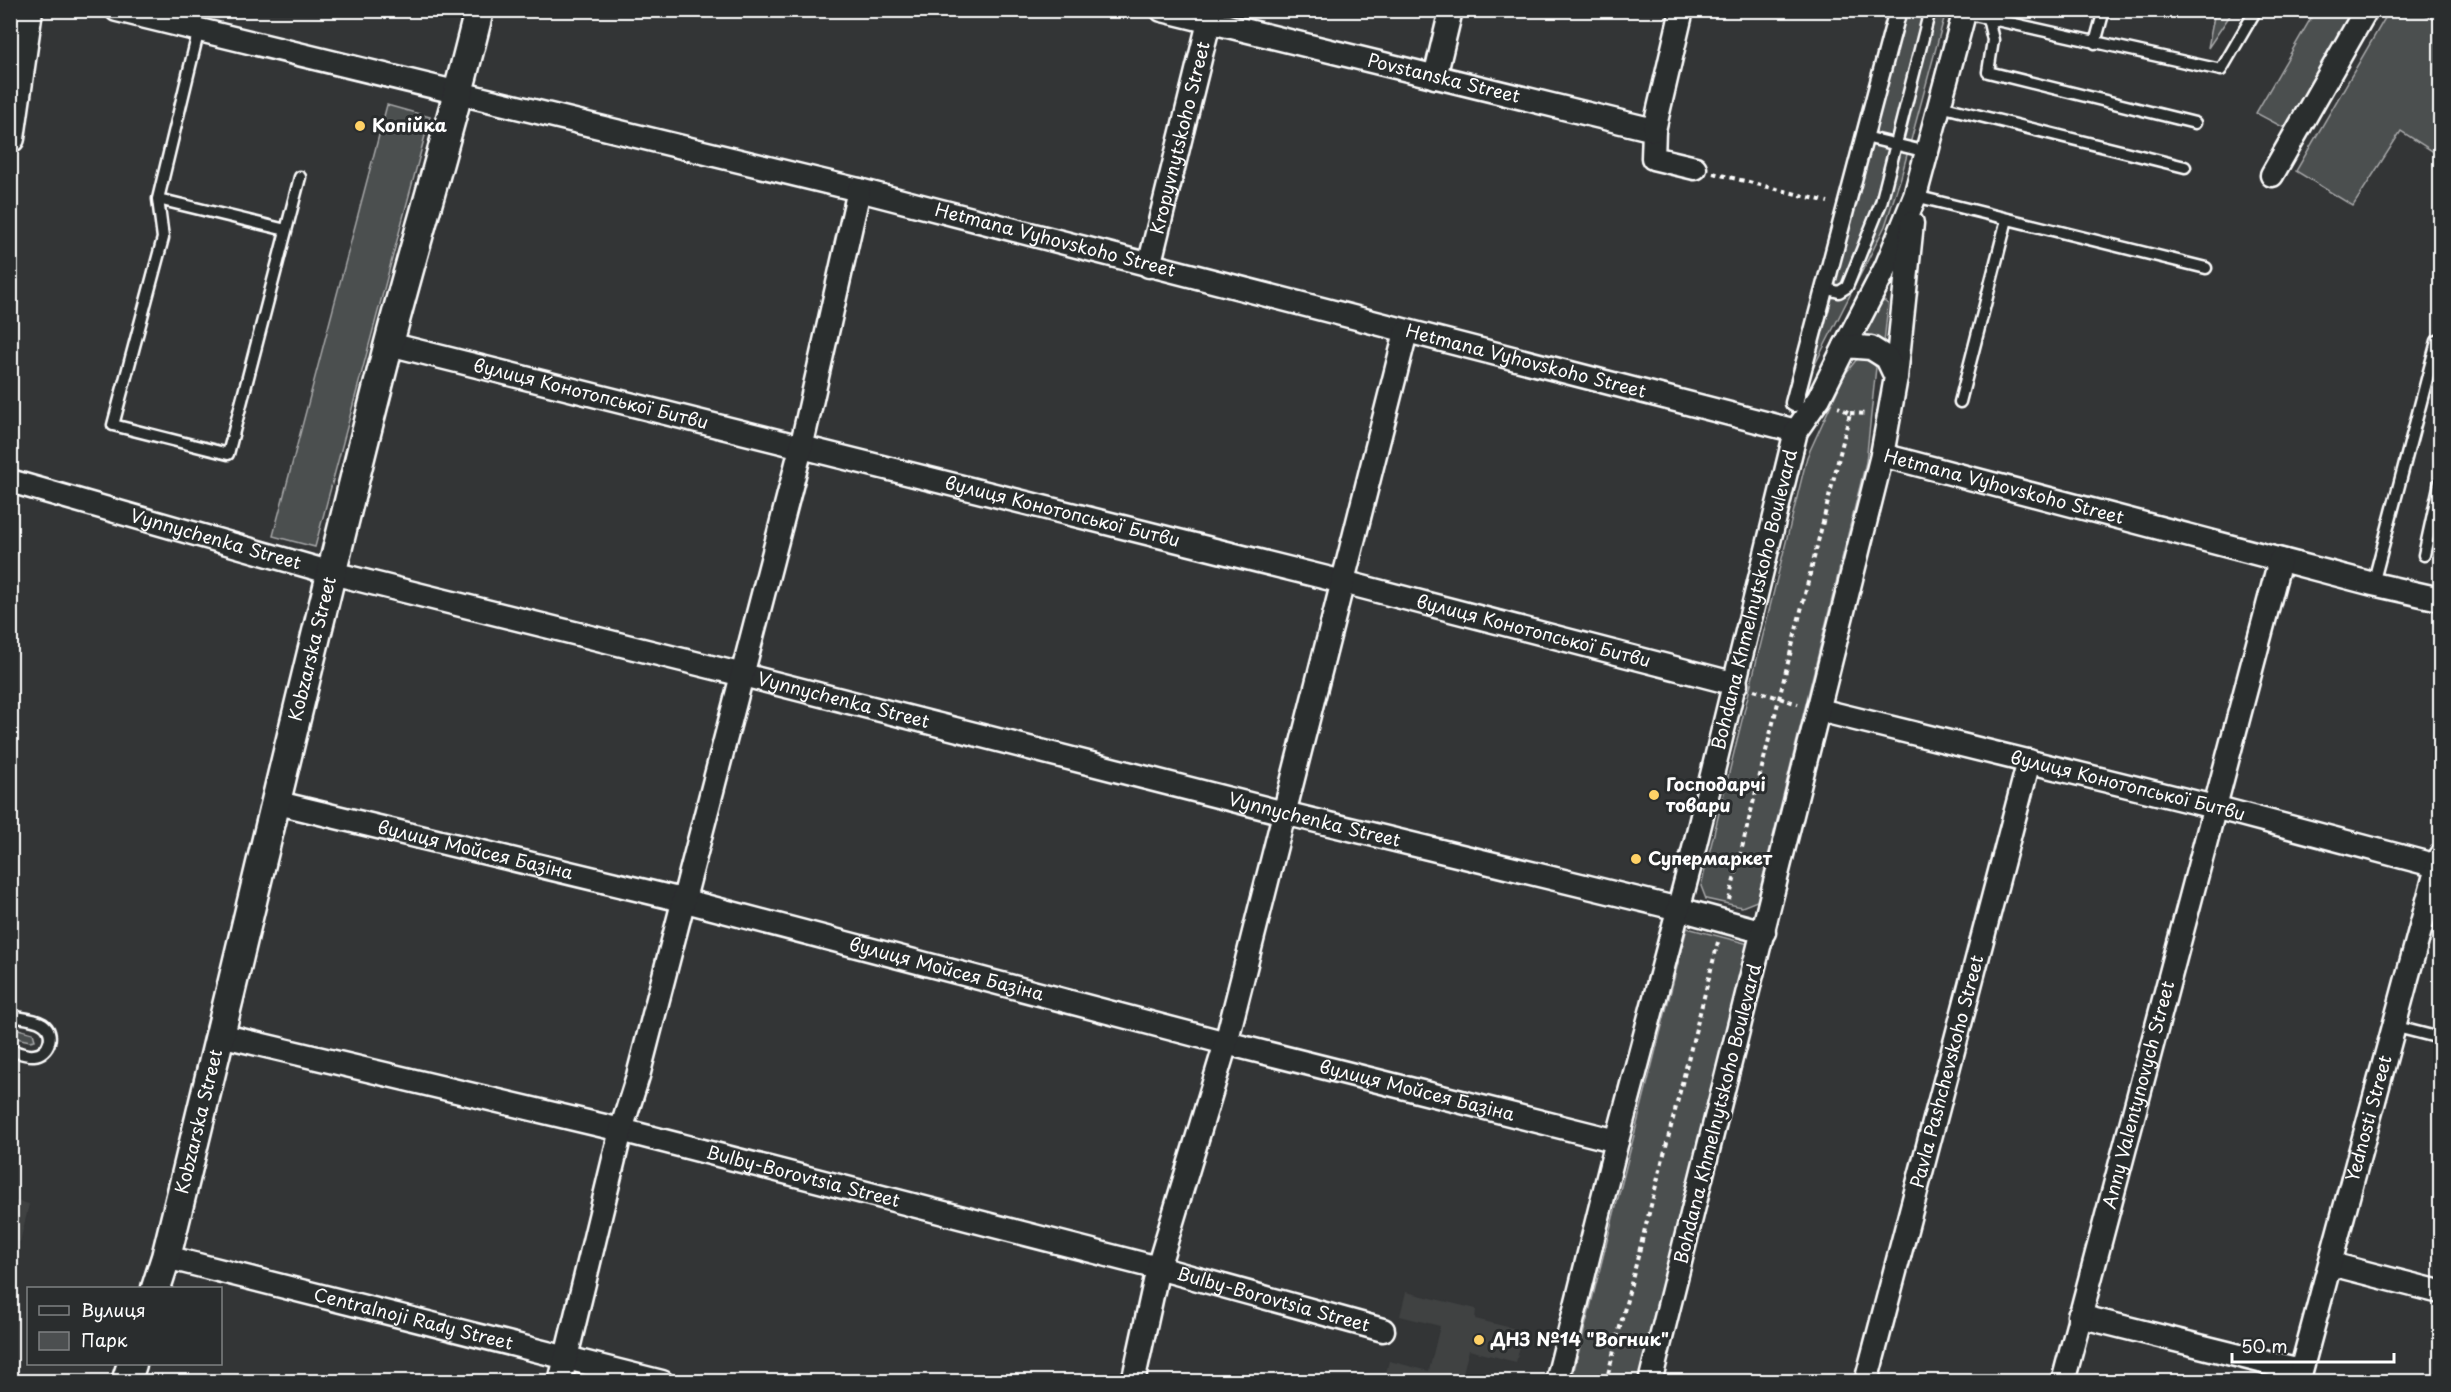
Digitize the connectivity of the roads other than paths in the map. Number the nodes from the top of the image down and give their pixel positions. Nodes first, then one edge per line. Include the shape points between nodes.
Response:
1 (28, 10) edge
2 (117, 10) edge
3 (479, 10) edge
4 (1162, 10) edge
5 (1450, 10) edge
6 (1682, 10) edge
7 (1898, 10) edge
8 (1930, 10) edge
9 (2104, 10) edge
10 (2256, 10) edge
11 (2366, 10) edge
12 (1965, 12) edge
13 (1210, 16) edge
14 (1988, 18) junction
15 (199, 29) junction
16 (2095, 43) junction
17 (1436, 77) junction
18 (459, 94) junction
19 (1940, 106) junction
20 (2195, 123) dead end
21 (1654, 130) junction
22 (1865, 137) junction
23 (10, 138) edge
24 (1896, 144) junction
25 (1927, 152) junction
26 (1695, 168) road end
27 (2185, 168) dead end
28 (2272, 175) dead end
29 (300, 177) dead end
30 (859, 190) junction
31 (1915, 196) junction
32 (158, 199) junction
33 (2007, 219) junction
34 (286, 230) junction
35 (1149, 266) junction
36 (2206, 268) dead end
37 (1824, 288) junction
38 (1406, 332) junction
39 (2440, 340) edge
40 (389, 344) junction
41 (1845, 346) junction
42 (1896, 377) junction
43 (1960, 402) dead end
44 (1794, 403) dead end
45 (1796, 431) junction
46 (801, 448) junction
47 (1882, 455) junction
48 (10, 481) edge
49 (2440, 482) edge
50 (2424, 555) dead end
51 (2280, 560) junction
52 (332, 573) junction
53 (1343, 582) junction
54 (2373, 584) junction
55 (2440, 599) edge
56 (743, 675) junction
57 (1736, 684) junction
58 (1819, 710) junction
59 (2029, 761) junction
60 (274, 802) junction
61 (2214, 807) junction
62 (1284, 813) junction
63 (2439, 861) edge
64 (682, 900) junction
65 (1679, 909) junction
66 (1764, 933) junction
67 (10, 1016) edge
68 (2393, 1026) junction
69 (220, 1035) junction
70 (2440, 1038) edge
71 (1226, 1043) junction
72 (10, 1050) edge
73 (621, 1130) junction
74 (1617, 1141) junction
75 (166, 1257) junction
76 (2331, 1264) junction
77 (1158, 1268) junction
78 (156, 1287) edge
79 (2440, 1292) edge
80 (2079, 1316) junction
81 (1383, 1330) dead end
82 (566, 1356) junction
83 (132, 1365) edge
84 (2299, 1376) edge
85 (126, 1382) edge
86 (560, 1382) edge
87 (662, 1382) edge
88 (1133, 1382) edge
89 (1557, 1382) edge
90 (1650, 1382) edge
91 (1866, 1382) edge
92 (2063, 1382) edge

1 - 23 street
2 - 15 street, Hetmana Vyhovskoho Street
3 - 18 street, Kobzarska Street
4 - 13 street, Povstanska Street
5 - 17 street
6 - 21 street
7 - 22 street
8 - 24 lane
9 - 16 lane
10 - 16 lane via 2221,70
11 - 28 street
12 - 14 lane
12 - 19 street
13 - 17 street, Povstanska Street
13 - 35 street, Kropyvnytskoho Street
14 - 16 lane
14 - 20 lane via 1993,40 1988,72
15 - 18 street, Hetmana Vyhovskoho Street
15 - 32 lane
17 - 21 street, Povstanska Street
18 - 30 street, Hetmana Vyhovskoho Street
18 - 40 street, Kobzarska Street
19 - 25 street
19 - 27 lane
21 - 26 street via 1653,158
22 - 24 lane
22 - 37 street
24 - 25 lane
24 - 37 lane via 1881,203 1847,287 1839,292
25 - 31 street
29 - 34 lane
30 - 35 street, Hetmana Vyhovskoho Street
30 - 46 street
31 - 33 lane
31 - 41 street via 1886,267
31 - 42 street, Hetmana Vyhovskoho Street
32 - 34 lane
32 - 34 lane via 163,238 113,425 228,454
33 - 36 lane
33 - 43 lane
35 - 38 street, Hetmana Vyhovskoho Street
37 - 44 street
38 - 45 street, Hetmana Vyhovskoho Street
38 - 53 street
39 - 54 lane
40 - 46 street, вулиця Конотопської Битви
40 - 52 street, Kobzarska Street
41 - 42 street via 1871,348 1887,358
41 - 45 street via 1819,398
42 - 47 street, Hetmana Vyhovskoho Street
45 - 57 street, Bohdana Khmelnytskoho Boulevard
46 - 53 street, вулиця Конотопської Битви
46 - 56 street
47 - 51 street, Hetmana Vyhovskoho Street
47 - 58 street, Bohdana Khmelnytskoho Boulevard
48 - 52 street, Vynnychenka Street
49 - 50 lane
51 - 54 street, Hetmana Vyhovskoho Street
51 - 61 street, Anny Valentynovych Street
52 - 56 street, Vynnychenka Street
52 - 60 street, Kobzarska Street
53 - 57 street, вулиця Конотопської Битви
53 - 62 street
54 - 55 street, Hetmana Vyhovskoho Street
56 - 62 street, Vynnychenka Street
56 - 64 street
57 - 65 street, Bohdana Khmelnytskoho Boulevard
58 - 59 street, вулиця Конотопської Битви
58 - 66 street, Bohdana Khmelnytskoho Boulevard
59 - 61 street, вулиця Конотопської Битви
59 - 91 street, Pavla Pashchevskoho Street
60 - 64 street, вулиця Мойсея Базіна
60 - 69 street, Kobzarska Street
61 - 63 street, вулиця Конотопської Битви
61 - 80 street, Anny Valentynovych Street
62 - 65 street, Vynnychenka Street
62 - 71 street
63 - 68 street, Yednosti Street
64 - 71 street, вулиця Мойсея Базіна
64 - 73 street
65 - 66 street
65 - 74 street, Bohdana Khmelnytskoho Boulevard
66 - 90 street, Bohdana Khmelnytskoho Boulevard
67 - 72 lane via 42,1024 50,1036 42,1052 33,1055
68 - 70 lane
68 - 76 street, Yednosti Street
69 - 73 street, Bulby-Borovtsia Street
69 - 75 street, Kobzarska Street
71 - 74 street, вулиця Мойсея Базіна
71 - 77 street
73 - 77 street, Bulby-Borovtsia Street
73 - 82 street
74 - 89 street, Bohdana Khmelnytskoho Boulevard
75 - 78 street, Kobzarska Street
75 - 82 street, Centralnoji Rady Street
76 - 79 street
76 - 84 street, Yednosti Street
77 - 81 street, Bulby-Borovtsia Street
77 - 88 street
80 - 84 street
80 - 92 street, Anny Valentynovych Street
82 - 86 street
82 - 87 street, Centralnoji Rady Street
83 - 85 street

